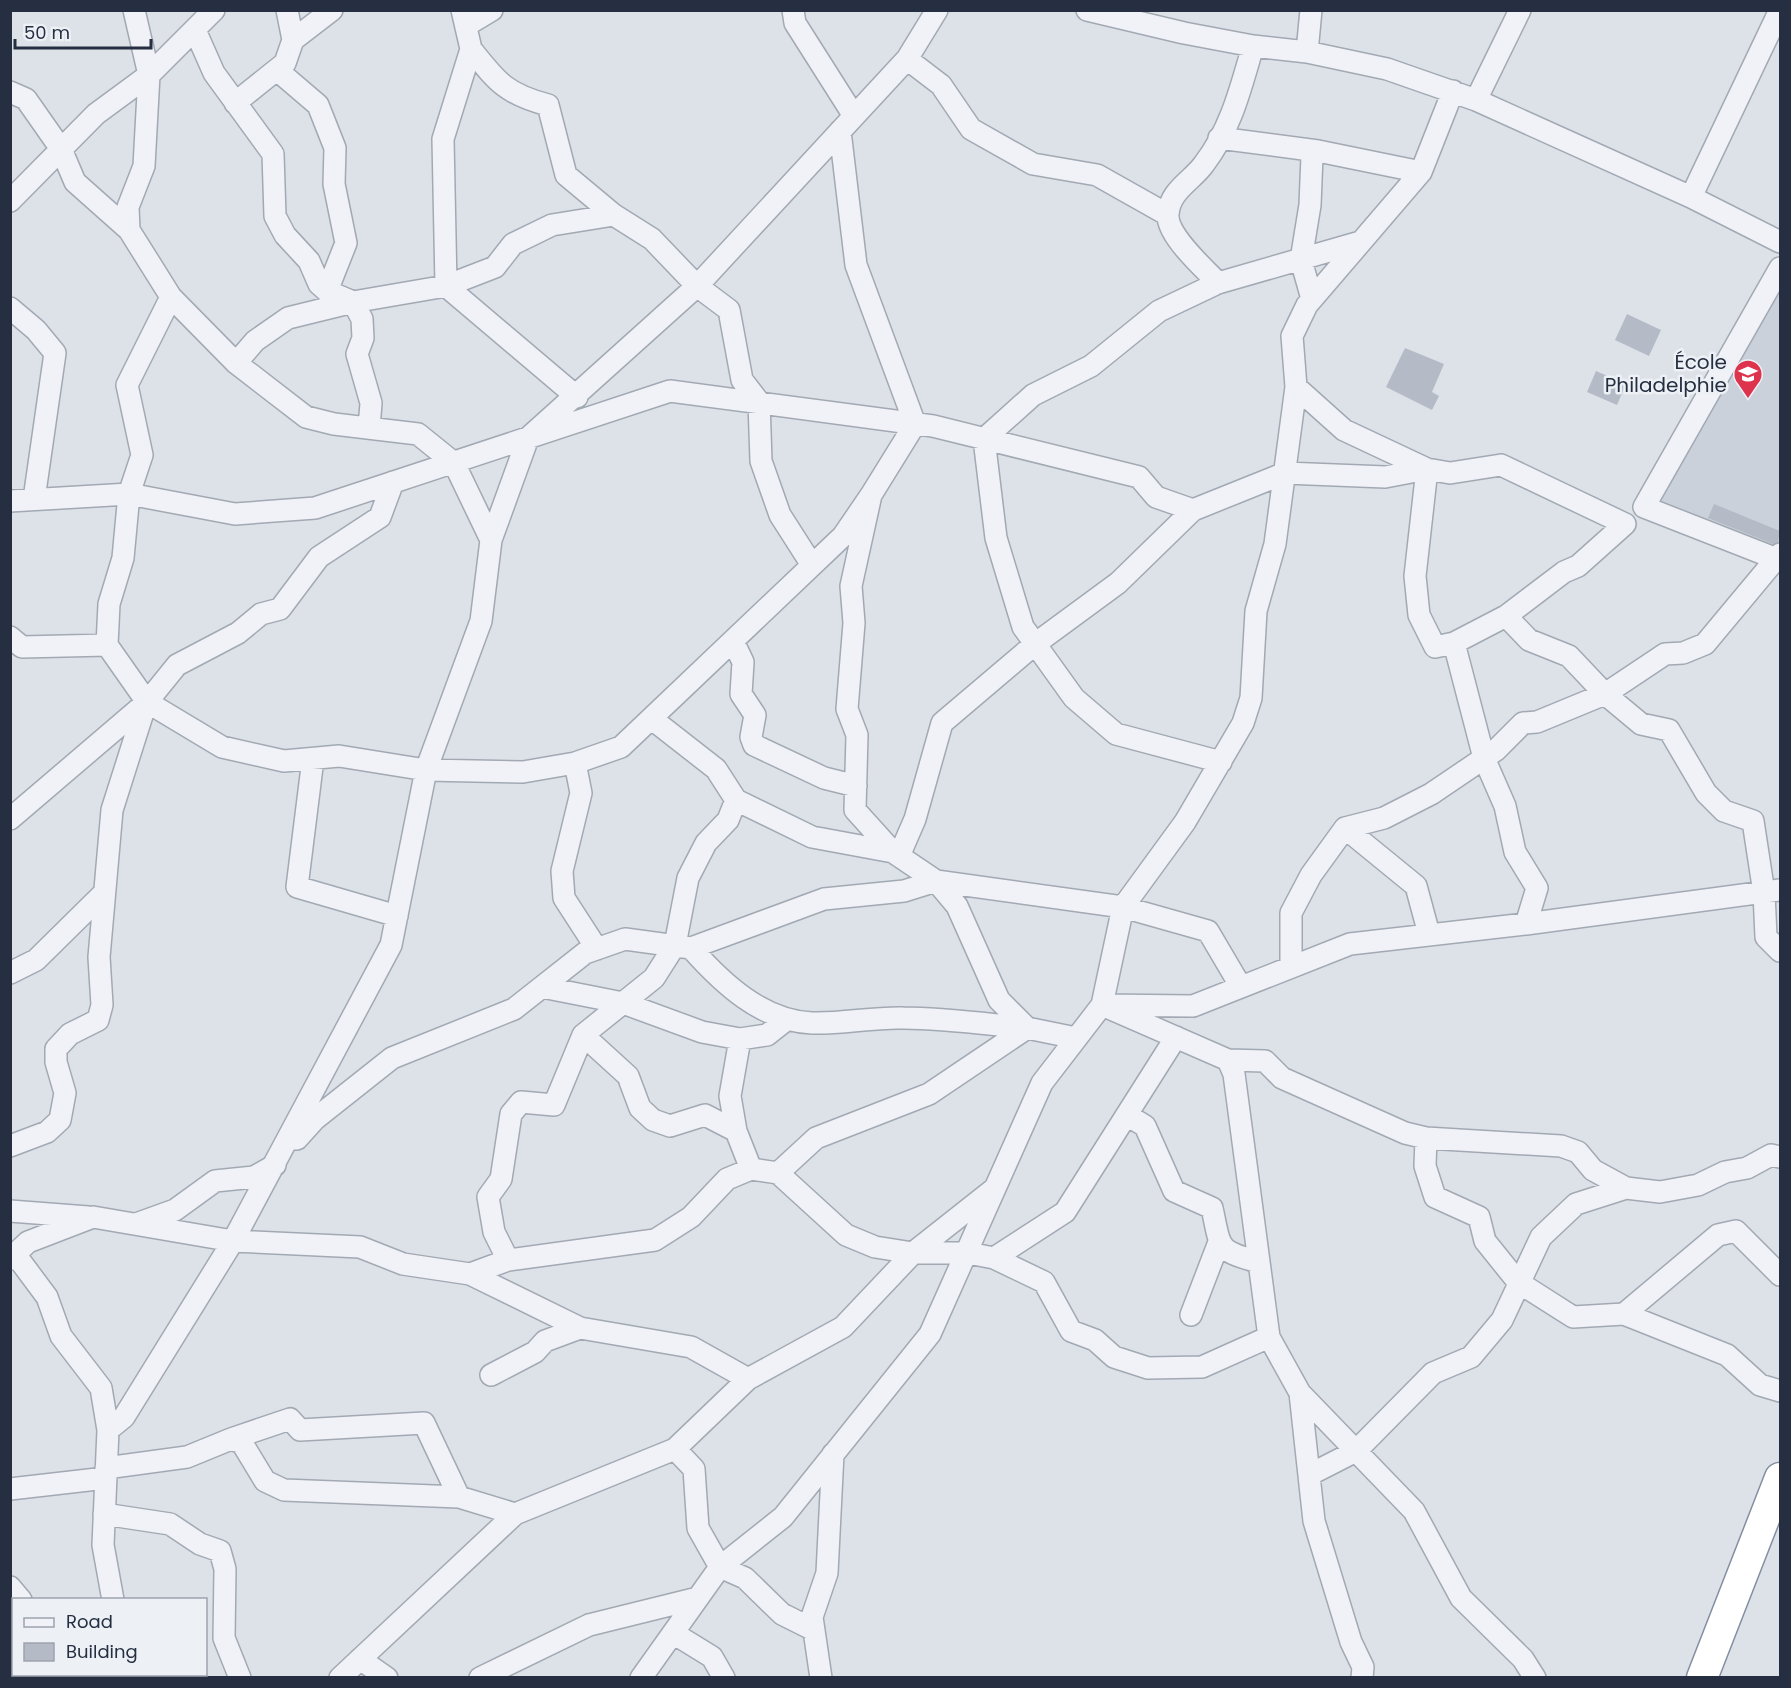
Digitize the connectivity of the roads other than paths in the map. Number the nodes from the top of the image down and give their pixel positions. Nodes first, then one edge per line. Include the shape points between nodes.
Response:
1 (134, 10) edge
2 (214, 10) edge
3 (287, 10) edge
4 (332, 10) edge
5 (492, 10) edge
6 (793, 10) edge
7 (937, 10) edge
8 (1087, 10) edge
9 (1311, 10) edge
10 (1520, 10) edge
11 (1780, 10) edge
12 (1149, 17) edge
13 (464, 18) edge
14 (195, 30) junction
15 (293, 40) junction
16 (1253, 46) junction
17 (471, 49) junction
18 (1307, 52) junction
19 (907, 58) junction
20 (277, 69) junction
21 (149, 75) junction
22 (1453, 91) junction
23 (10, 92) edge
24 (1476, 100) junction
25 (235, 103) junction
26 (847, 124) junction
27 (1219, 138) junction
28 (61, 149) junction
29 (1318, 151) junction
30 (1421, 172) junction
31 (1691, 197) junction
32 (10, 201) edge
33 (614, 215) junction
34 (1168, 215) junction
35 (129, 230) junction
36 (1361, 241) junction
37 (1780, 242) edge
38 (1301, 260) junction
39 (1780, 268) edge
40 (1218, 283) junction
41 (446, 286) junction
42 (697, 286) junction
43 (327, 291) junction
44 (171, 297) junction
45 (1311, 299) junction
46 (353, 302) junction
47 (10, 308) edge
48 (236, 363) junction
49 (1296, 387) junction
50 (577, 397) junction
51 (759, 402) junction
52 (915, 424) junction
53 (369, 428) junction
54 (528, 438) junction
55 (984, 439) junction
56 (454, 462) junction
57 (1427, 469) junction
58 (1285, 473) junction
59 (393, 482) junction
60 (129, 494) junction
61 (871, 495) junction
62 (34, 500) junction
63 (10, 501) edge
64 (1193, 510) junction
65 (491, 540) junction
66 (1779, 557) edge
67 (812, 565) junction
68 (1506, 616) junction
69 (10, 637) edge
70 (733, 641) junction
71 (1454, 643) junction
72 (1035, 644) junction
73 (107, 645) junction
74 (1605, 694) junction
75 (147, 702) junction
76 (652, 719) junction
77 (1484, 758) junction
78 (313, 759) junction
79 (1221, 762) junction
80 (575, 763) junction
81 (426, 770) junction
82 (856, 786) junction
83 (736, 800) junction
84 (10, 819) edge
85 (1345, 828) junction
86 (896, 854) junction
87 (936, 881) junction
88 (1772, 892) edge
89 (105, 893) junction
90 (1123, 907) junction
91 (397, 916) junction
92 (1526, 924) junction
93 (1429, 934) junction
94 (683, 946) junction
95 (597, 949) junction
96 (1780, 951) edge
97 (1291, 967) junction
98 (10, 973) edge
99 (542, 987) junction
100 (1241, 987) junction
101 (623, 1003) junction
102 (1102, 1005) junction
103 (786, 1020) junction
104 (1027, 1028) junction
105 (583, 1035) junction
106 (1176, 1037) junction
107 (1076, 1038) junction
108 (740, 1039) junction
109 (1228, 1060) junction
110 (1127, 1115) junction
111 (736, 1131) junction
112 (1426, 1138) junction
113 (10, 1146) edge
114 (1780, 1158) edge
115 (751, 1169) junction
116 (271, 1170) junction
117 (778, 1173) junction
118 (997, 1187) junction
119 (1626, 1188) junction
120 (10, 1211) edge
121 (93, 1217) junction
122 (136, 1224) junction
123 (233, 1241) junction
124 (1219, 1242) junction
125 (968, 1252) junction
126 (913, 1253) junction
127 (13, 1257) edge
128 (994, 1258) junction
129 (508, 1260) junction
130 (1258, 1262) junction
131 (470, 1274) junction
132 (1780, 1275) edge
133 (1518, 1282) junction
134 (1624, 1314) junction
135 (1191, 1315) dead end
136 (580, 1328) junction
137 (1269, 1337) junction
138 (491, 1375) dead end
139 (748, 1379) junction
140 (1780, 1391) edge
141 (1300, 1393) junction
142 (108, 1430) junction
143 (231, 1440) junction
144 (675, 1449) junction
145 (1356, 1451) junction
146 (833, 1454) junction
147 (106, 1473) junction
148 (1309, 1475) junction
149 (1780, 1478) edge
150 (10, 1489) edge
151 (459, 1497) junction
152 (104, 1514) junction
153 (515, 1514) junction
154 (720, 1567) junction
155 (113, 1598) edge
156 (698, 1598) junction
157 (814, 1630) junction
158 (673, 1633) junction
159 (360, 1659) junction
160 (240, 1677) edge
161 (340, 1677) edge
162 (387, 1677) edge
163 (480, 1677) edge
164 (641, 1677) edge
165 (724, 1677) edge
166 (821, 1677) edge
167 (1362, 1677) edge
168 (1534, 1677) edge
169 (1702, 1677) edge

1 - 21 street
2 - 14 street
3 - 15 street
4 - 15 street
5 - 13 street
6 - 26 street via 795,23
7 - 19 street
8 - 12 street
9 - 18 street
10 - 24 street
11 - 31 street
12 - 16 street
13 - 17 street
14 - 21 street
14 - 25 street via 214,73
15 - 20 street via 285,63
16 - 18 street
16 - 27 street via 1232,116
17 - 33 street via 495,80 519,97 548,105 566,175
17 - 41 street via 443,139
18 - 22 street via 1387,69
19 - 26 street
19 - 34 street via 941,85 971,129 1033,164 1097,175
20 - 25 street
20 - 43 street via 318,105 335,148 334,184 346,243
21 - 28 street via 96,114
21 - 35 street via 144,166 128,207
22 - 24 street
22 - 30 street
23 - 28 street via 26,99
24 - 31 street
25 - 43 street via 273,154 275,216
26 - 42 street
26 - 52 street via 856,265
27 - 29 street
27 - 34 street via 1204,164 1176,192
28 - 32 street
28 - 35 street via 75,182
29 - 30 street
29 - 38 street via 1312,156 1310,205
30 - 36 street
31 - 37 street
33 - 41 street via 552,225 513,244 495,267
33 - 42 street via 652,239
34 - 40 street via 1172,231
35 - 44 street
36 - 38 street
36 - 45 street
38 - 40 street
38 - 45 street
39 - 66 street via 1644,507
40 - 55 street via 1159,311 1090,366 1033,395
41 - 46 street
41 - 50 street
42 - 50 street
42 - 51 street via 729,310 742,380
43 - 46 street
44 - 48 street
44 - 60 street via 127,385 142,455
45 - 49 street via 1292,336
46 - 48 street via 288,318 255,341
46 - 53 street via 362,319 363,338 357,354 371,403
47 - 62 street via 55,353
48 - 53 street via 306,417
49 - 57 street via 1344,430
49 - 58 street
50 - 54 street
51 - 52 street
51 - 54 street via 670,391
51 - 67 street via 761,461 780,515
52 - 55 street
52 - 61 street
53 - 56 street via 418,434
54 - 56 street
54 - 65 street
55 - 64 street via 1139,477 1156,497
55 - 72 street via 996,538 1023,627
56 - 59 street
56 - 65 street
57 - 58 street via 1385,477
57 - 68 street via 1450,473 1501,465 1625,524 1578,566 1564,572
57 - 71 street via 1415,576 1419,615 1435,647
58 - 64 street
58 - 79 street via 1275,544 1256,611 1251,698 1243,723
59 - 60 street via 315,508 235,514
59 - 75 street via 380,517 319,557 280,609 261,614 238,633 177,665
60 - 62 street
60 - 73 street via 123,558 109,604
61 - 67 street via 843,536
61 - 82 street via 852,586 854,623 847,709 856,735
62 - 63 street
64 - 72 street via 1118,583
65 - 81 street via 481,621
66 - 74 street via 1705,644 1683,653 1665,654
67 - 70 street
68 - 71 street
68 - 74 street via 1529,640 1569,656
69 - 73 street via 22,647
70 - 76 street
70 - 82 street via 743,662 741,694 755,715 751,737 754,746 824,778
71 - 77 street
72 - 79 street via 1074,698 1116,734
72 - 86 street via 942,723 915,819
73 - 75 street
74 - 77 street via 1537,722 1523,723
74 - 88 street via 1641,724 1669,730 1706,793 1724,811 1753,821
75 - 78 street via 222,747 284,761
75 - 84 street
75 - 89 street via 112,810
76 - 80 street via 621,747
76 - 83 street via 716,769
77 - 85 street via 1431,794 1384,818
77 - 92 street via 1505,806 1515,852 1537,888
78 - 81 street via 339,756
78 - 91 street via 297,887
79 - 90 street via 1185,822
80 - 81 street via 523,772
80 - 95 street via 581,793 562,871 564,898
81 - 91 street
82 - 86 street via 855,810
83 - 86 street via 812,837
83 - 94 street via 728,820 706,843 688,878
85 - 93 street via 1416,886
85 - 97 street via 1311,875 1292,913
86 - 87 street
87 - 90 street
87 - 94 street via 904,891 824,898
87 - 104 street via 957,906 999,1000
88 - 92 street
88 - 96 street via 1766,937
89 - 98 street via 36,960
89 - 113 street via 99,957 102,1005 98,1020 70,1034 56,1049 66,1093 60,1120 47,1132
90 - 100 street via 1208,931
90 - 102 street
91 - 116 street via 391,945
92 - 93 street
93 - 97 street via 1350,944
94 - 95 street via 625,939
94 - 101 street via 654,978
94 - 103 street via 763,1010
95 - 99 street via 585,953
97 - 100 street
99 - 101 street
99 - 116 street via 514,1009 392,1058 315,1119
100 - 102 street via 1192,1006
101 - 105 street
101 - 108 street via 702,1032
102 - 106 street
102 - 107 street
103 - 104 street via 812,1023 903,1018
103 - 108 street via 767,1035
104 - 107 street
104 - 117 street via 929,1094 816,1138
105 - 111 street via 628,1076 640,1108 653,1120 670,1126 705,1115
105 - 129 street via 554,1106 521,1102 512,1114 501,1179 488,1197 494,1232
106 - 109 street
106 - 110 street
107 - 118 street via 1042,1083
108 - 111 street via 730,1096
109 - 112 street via 1264,1061 1282,1078 1405,1133
109 - 130 street via 1234,1074
110 - 124 street via 1146,1126 1174,1191 1212,1208
110 - 128 street via 1065,1212
111 - 115 street
112 - 119 street via 1561,1146 1578,1152 1593,1170
112 - 133 street via 1425,1166 1435,1197 1479,1216 1485,1240
114 - 119 street via 1771,1155 1698,1185 1660,1192
115 - 117 street
115 - 129 street via 728,1179 691,1217 655,1240
116 - 122 street via 254,1177 215,1181 175,1210
116 - 123 street
117 - 126 street via 846,1235 875,1248
118 - 125 street
118 - 126 street
119 - 133 street via 1576,1204 1541,1237
120 - 121 street
121 - 122 street
121 - 127 street via 28,1242
122 - 123 street
123 - 131 street via 360,1247 403,1264
123 - 142 street via 124,1417
124 - 130 street via 1228,1254
124 - 135 street
125 - 126 street
125 - 128 street
125 - 146 street via 930,1334
126 - 139 street via 843,1327
127 - 142 street via 47,1297 61,1336 102,1388
128 - 137 street via 1044,1282 1071,1331 1095,1340 1114,1357 1148,1368 1202,1367
129 - 131 street
130 - 137 street
131 - 136 street
132 - 134 street via 1736,1231 1718,1234
133 - 134 street via 1573,1317
133 - 145 street via 1502,1320 1471,1357 1433,1373
134 - 140 street via 1727,1355 1760,1385
136 - 138 street via 545,1341 535,1352
136 - 139 street via 691,1347
137 - 141 street
139 - 144 street
141 - 145 street
141 - 148 street
142 - 147 street
143 - 147 street via 187,1457
143 - 151 street via 242,1443 266,1481 284,1490
143 - 151 street via 290,1419 300,1430 424,1423
144 - 153 street
144 - 154 street via 694,1469 698,1528
145 - 148 street
145 - 168 street via 1414,1511 1461,1598 1523,1659
146 - 154 street via 783,1517
146 - 157 street via 827,1573 812,1617
147 - 150 street
147 - 152 street
148 - 167 street via 1314,1521 1351,1641 1363,1667
149 - 169 highway
151 - 153 street
152 - 155 street via 103,1545
152 - 160 street via 170,1524 200,1544 220,1551 225,1569 224,1638
153 - 159 street
154 - 156 street
154 - 157 street via 745,1578 782,1614
156 - 158 street
156 - 163 street via 589,1625
157 - 166 street
158 - 164 street
158 - 165 street via 712,1657
159 - 161 street
159 - 162 street

